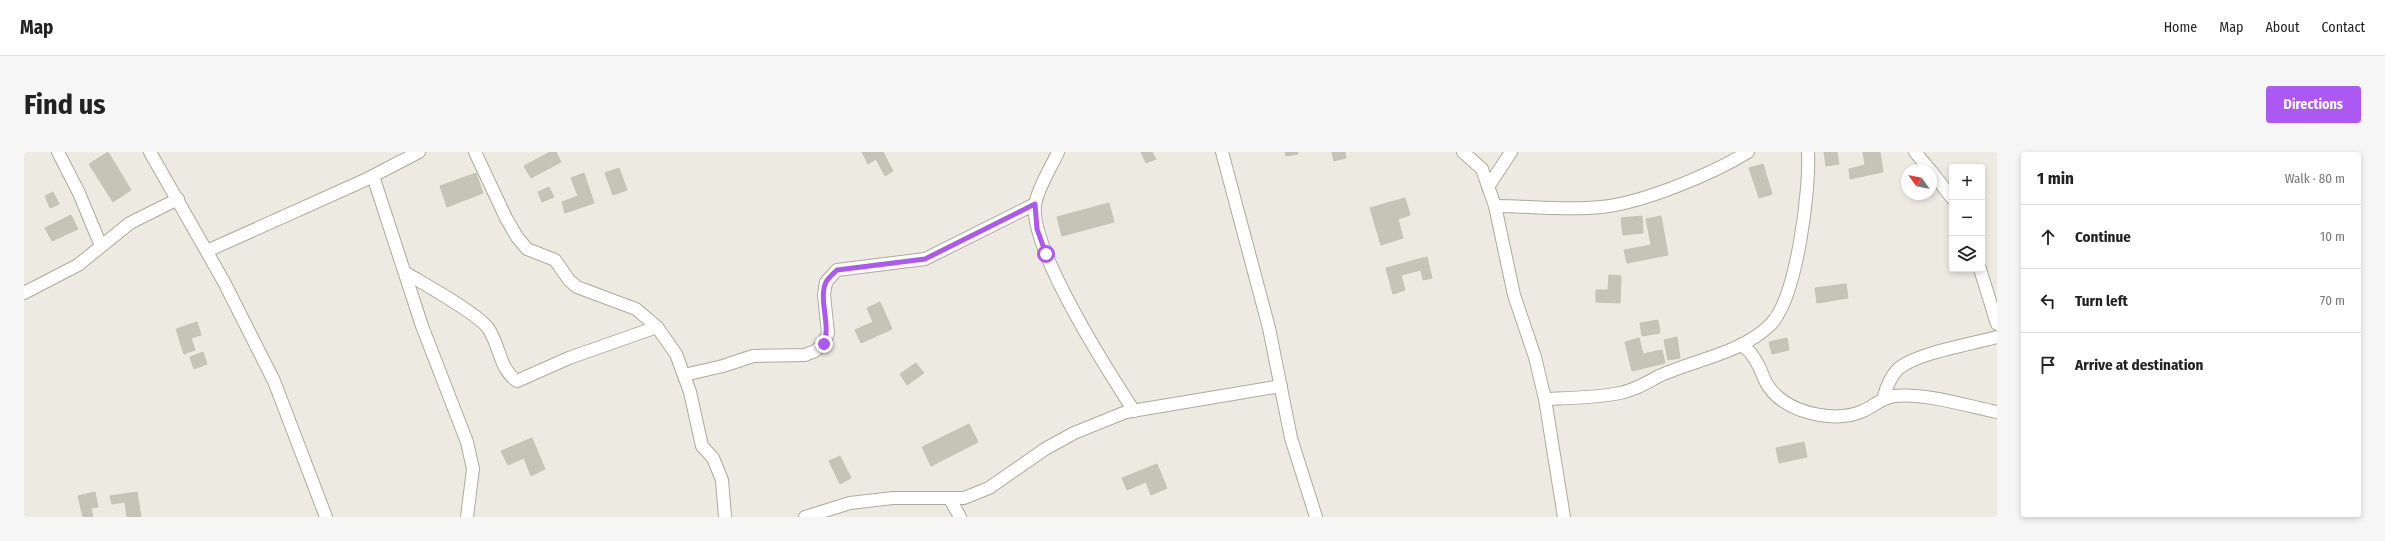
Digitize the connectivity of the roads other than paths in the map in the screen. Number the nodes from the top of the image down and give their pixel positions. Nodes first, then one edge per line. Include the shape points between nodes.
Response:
1 (58, 152) edge
2 (150, 152) edge
3 (420, 152) edge
4 (475, 152) edge
5 (1058, 152) edge
6 (1222, 152) edge
7 (1463, 152) edge
8 (1511, 152) edge
9 (1748, 152) edge
10 (1808, 152) edge
11 (1915, 152) edge
12 (1926, 164) edge
13 (373, 176) junction
14 (1937, 178) edge
15 (1488, 187) junction
16 (1949, 194) edge
17 (178, 199) junction
18 (1035, 204) junction
19 (1495, 206) junction
20 (102, 246) junction
21 (207, 251) junction
22 (1981, 272) edge
23 (406, 273) junction
24 (24, 293) edge
25 (1997, 324) edge
26 (657, 327) junction
27 (1997, 337) edge
28 (1741, 345) junction
29 (684, 375) junction
30 (1281, 386) junction
31 (1545, 399) junction
32 (1883, 399) junction
33 (1134, 411) junction
34 (1997, 412) edge
35 (950, 499) junction
36 (326, 517) edge
37 (467, 517) edge
38 (725, 517) edge
39 (805, 517) edge
40 (960, 517) edge
41 (1316, 517) edge
42 (1564, 517) edge

1 - 20 street
2 - 17 street
3 - 13 street
4 - 26 street via 506,218 527,249 555,260 577,287 636,309
5 - 18 street
6 - 30 street via 1269,328
7 - 15 street via 1482,169
8 - 15 street
9 - 19 street via 1723,167 1675,186 1641,198 1602,207
10 - 28 street via 1809,178 1805,217 1783,306 1770,324
11 - 12 street
13 - 21 street
13 - 23 street
14 - 16 street
15 - 19 street
17 - 20 street via 130,223
17 - 21 street
18 - 29 street via 925,259 837,270 826,282 824,295 828,333 824,344 815,351 805,355 753,356
18 - 33 street via 1037,229 1046,254 1105,366
19 - 31 street via 1514,295 1535,357
20 - 24 street via 78,265
21 - 36 street via 274,382
22 - 25 street
23 - 26 street via 487,327 508,375 517,381 569,358
23 - 37 street via 422,326 467,442 473,469
26 - 29 street via 676,354
27 - 32 street via 1911,362 1898,369 1888,383
28 - 31 street via 1622,393 1589,398
28 - 32 street via 1753,355 1764,383 1779,398 1798,410 1839,416 1862,411
29 - 38 street via 702,446 713,458 722,480
30 - 33 street
30 - 41 street via 1291,438
31 - 42 street
32 - 34 street via 1917,396
33 - 35 street via 1074,433 1045,449 989,488 964,498
35 - 39 street via 893,498 850,503
35 - 40 street

